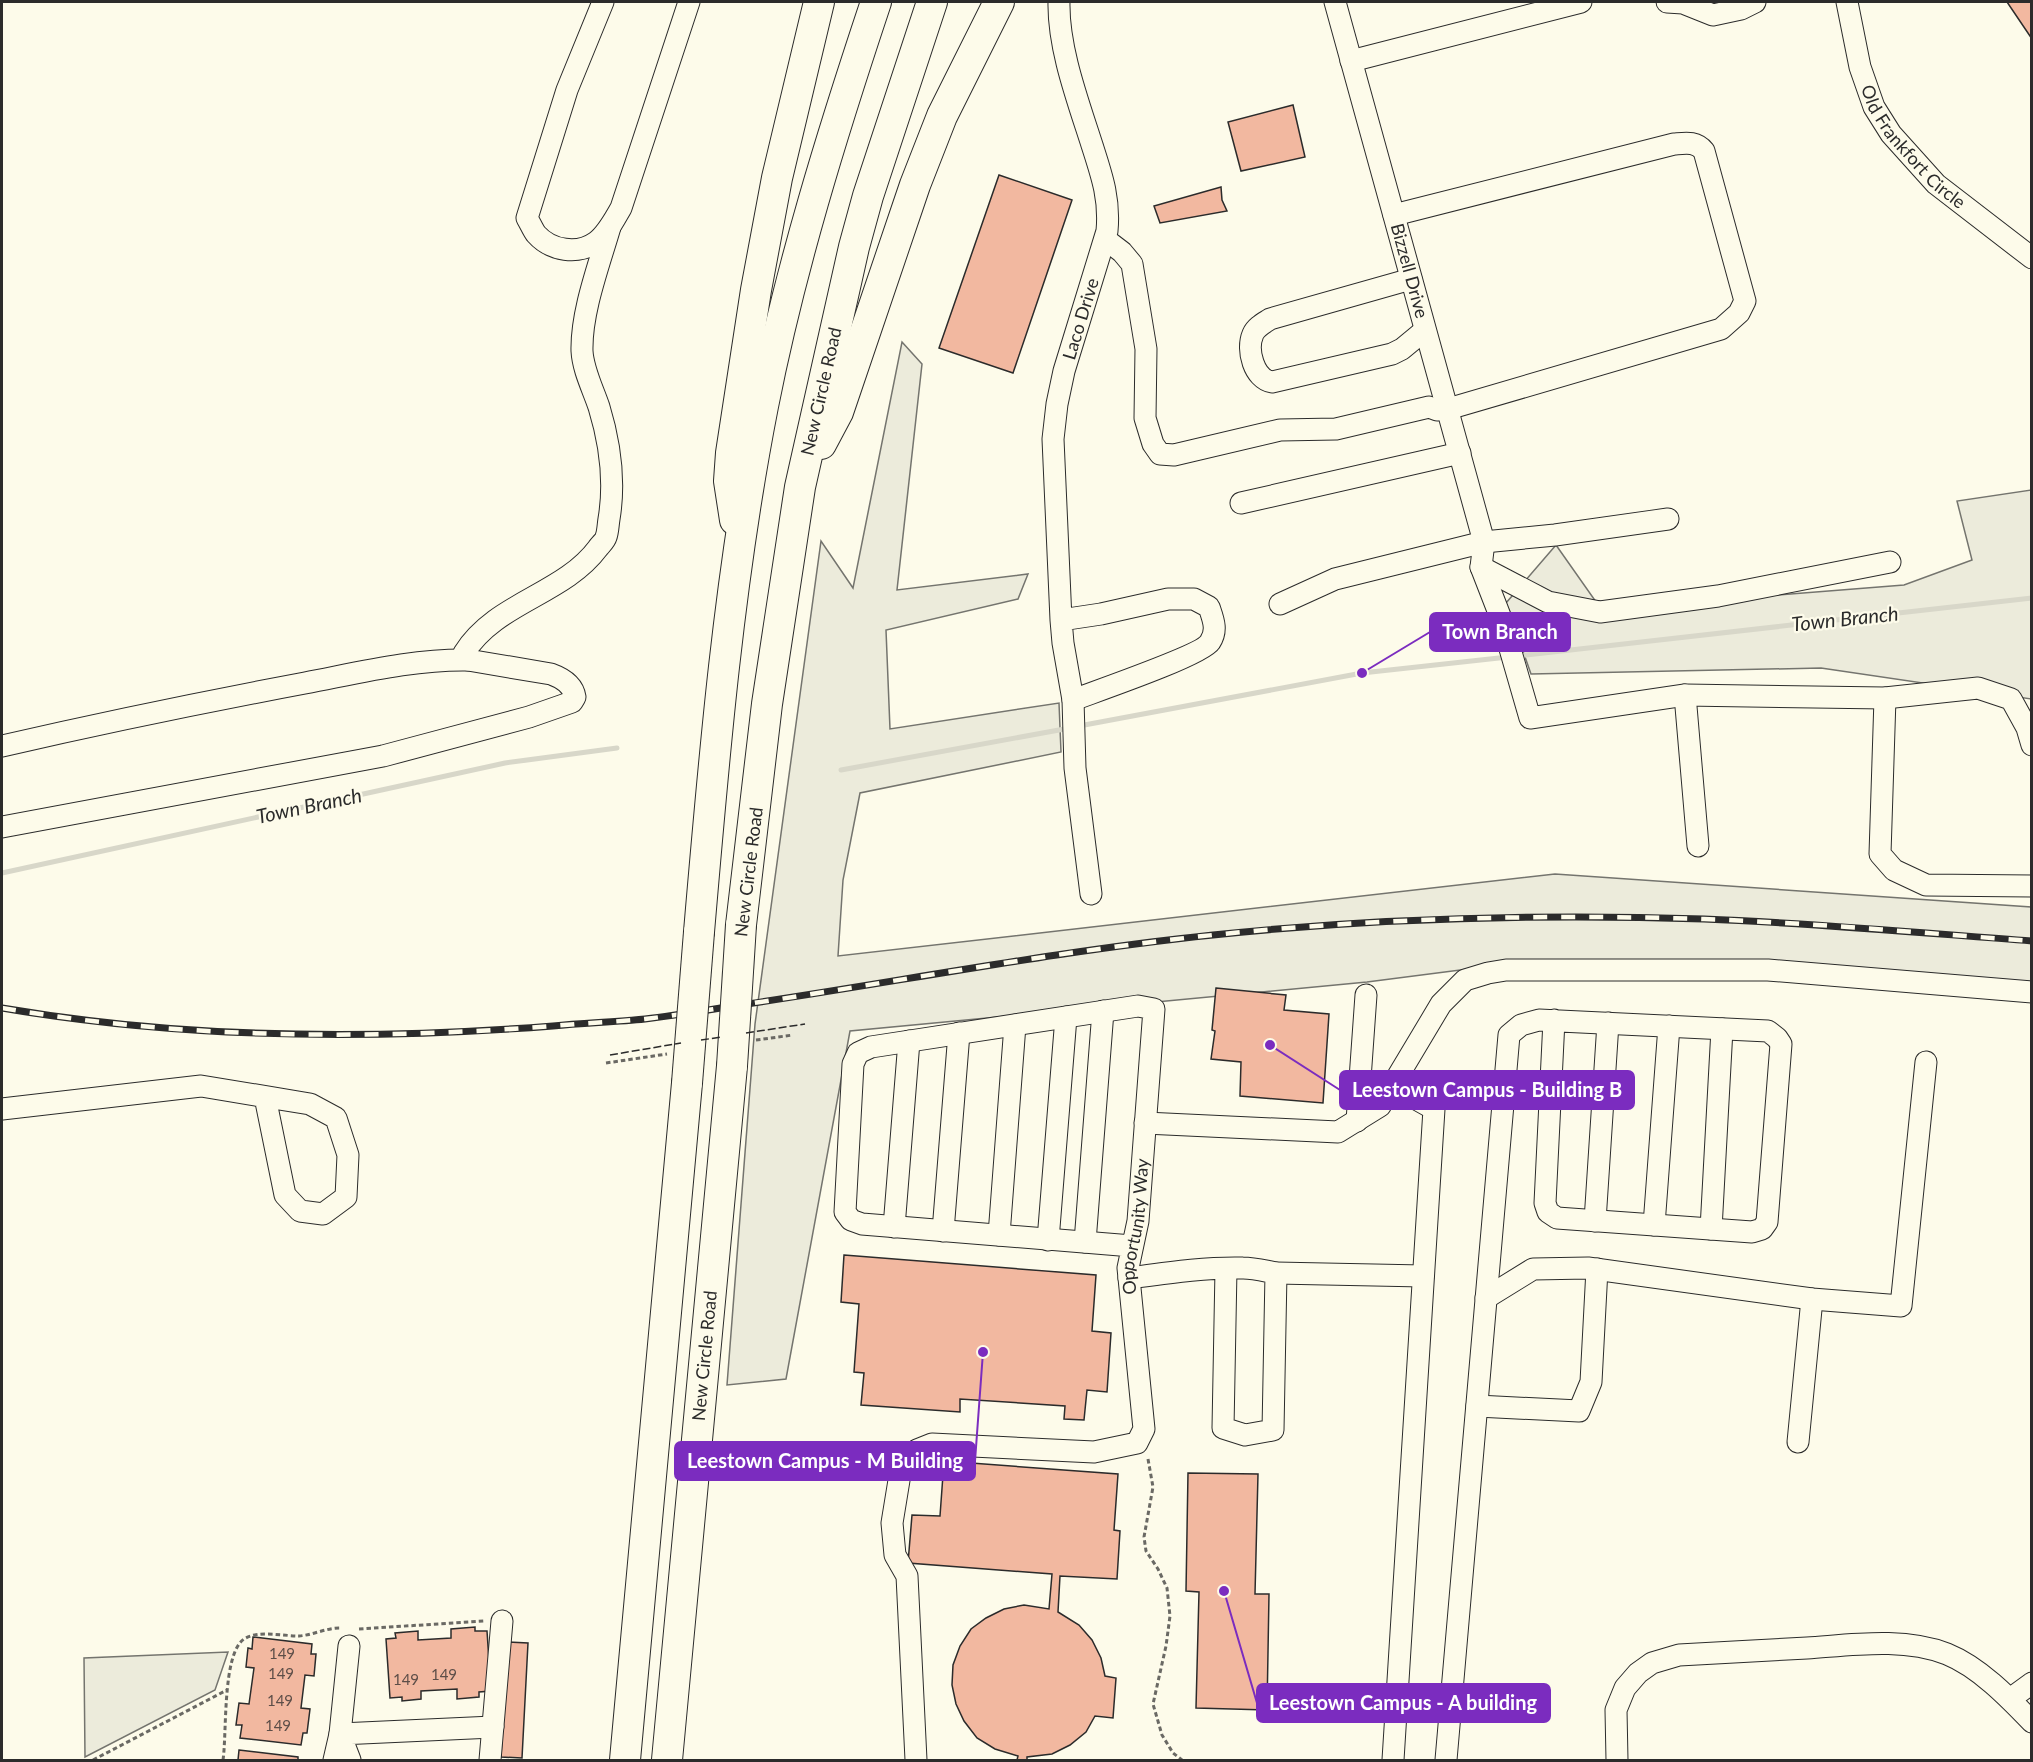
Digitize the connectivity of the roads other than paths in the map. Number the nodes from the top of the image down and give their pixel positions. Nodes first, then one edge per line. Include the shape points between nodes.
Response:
1 (603, 2) edge
2 (689, 2) edge
3 (819, 2) edge
4 (876, 2) edge
5 (932, 2) edge
6 (999, 2) edge
7 (1059, 2) edge
8 (1335, 2) edge
9 (1581, 2) edge
10 (1667, 2) edge
11 (1755, 2) edge
12 (1847, 2) edge
13 (1351, 61) junction
14 (1394, 215) junction
15 (610, 227) junction
16 (1105, 239) junction
17 (2031, 258) edge
18 (1411, 279) junction
19 (1425, 330) junction
20 (1448, 410) junction
21 (1460, 453) junction
22 (800, 487) junction
23 (1241, 502) dead end
24 (1668, 519) dead end
25 (1484, 542) junction
26 (740, 544) junction
27 (1890, 562) dead end
28 (1481, 567) junction
29 (1280, 604) dead end
30 (1061, 620) junction
31 (468, 660) junction
32 (1685, 695) junction
33 (1885, 698) junction
34 (1072, 709) junction
35 (2031, 745) edge
36 (2, 746) edge
37 (2, 827) edge
38 (1698, 846) dead end
39 (2031, 886) edge
40 (1091, 894) dead end
41 (2031, 992) edge
42 (1366, 995) dead end
43 (1103, 1011) junction
44 (1066, 1017) junction
45 (1554, 1020) junction
46 (1608, 1023) junction
47 (1015, 1025) junction
48 (1669, 1026) junction
49 (1722, 1029) junction
50 (959, 1033) junction
51 (909, 1041) junction
52 (1926, 1062) dead end
53 (1393, 1086) junction
54 (265, 1097) junction
55 (2, 1109) edge
56 (1357, 1120) junction
57 (1145, 1123) junction
58 (1595, 1221) junction
59 (1654, 1225) junction
60 (894, 1227) junction
61 (1711, 1229) junction
62 (943, 1231) junction
63 (999, 1235) junction
64 (1048, 1239) junction
65 (1085, 1242) junction
66 (1132, 1246) junction
67 (1226, 1269) junction
68 (1597, 1269) junction
69 (1276, 1273) junction
70 (1423, 1276) junction
71 (1129, 1278) junction
72 (1486, 1298) junction
73 (1812, 1299) junction
74 (1476, 1406) junction
75 (1798, 1442) dead end
76 (501, 1621) road end
77 (348, 1635) road end
78 (2031, 1683) edge
79 (2010, 1699) junction
80 (2031, 1722) edge
81 (493, 1727) junction
82 (340, 1734) junction
83 (334, 1761) edge
84 (350, 1761) edge
85 (490, 1761) edge
86 (625, 1761) edge
87 (667, 1761) edge
88 (916, 1761) edge
89 (1393, 1761) edge
90 (1446, 1761) edge
91 (1617, 1761) edge

1 - 15 street via 567,90 527,218 536,234 555,247 575,251 595,243
2 - 15 street via 621,208
3 - 26 highway via 777,178 731,453 729,481
4 - 26 highway via 788,295 763,406
5 - 22 highway, New Circle Road via 854,247
6 - 22 highway via 942,116 838,412
7 - 16 street, Laco Drive via 1063,47 1109,209
8 - 13 street, Bizzell Drive
9 - 13 street
10 - 11 street via 1683,3 1713,15
12 - 17 street, Old Frankfort Circle via 1860,67 1874,107 1891,134 1936,184
13 - 14 street, Bizzell Drive
14 - 18 street, Bizzell Drive
14 - 20 street via 1674,144 1688,142 1704,151 1745,301 1740,313 1721,329
15 - 31 street via 587,310 582,348 610,458 613,498 606,537 571,576 490,623 472,639 464,652
16 - 20 street via 1132,264 1146,349 1145,418 1160,453 1174,455 1280,430 1336,429 1429,407
16 - 30 street, Laco Drive via 1064,372 1053,439
18 - 19 street, Bizzell Drive
18 - 19 street via 1270,319 1252,334 1255,369 1264,381 1272,382 1392,354
19 - 20 street, Bizzell Drive
20 - 21 street, Bizzell Drive
21 - 23 street
21 - 25 street, Bizzell Drive
22 - 87 highway, New Circle Road, bridge via 767,704 741,925 732,1066
24 - 25 street
25 - 28 street
25 - 29 street via 1335,579
26 - 86 highway, bridge via 721,689
27 - 28 street via 1718,596 1600,612 1548,602
28 - 32 street via 1502,621 1530,718
30 - 34 street, Laco Drive
30 - 34 street via 1168,599 1194,599 1209,607 1216,628 1210,644
31 - 36 street via 444,659 359,673
31 - 37 street via 551,674 564,679 575,696 572,702 558,708 383,756
32 - 33 street
32 - 38 street
33 - 35 street via 1978,688 2000,694 2011,699 2027,728
33 - 39 street via 1880,854 1894,870 1926,885
34 - 40 street, Laco Drive via 1075,768
41 - 53 street via 1768,970 1497,971 1465,980 1441,1004
42 - 56 street
43 - 44 street
43 - 57 street, Opportunity Way via 1138,1006 1154,1009
43 - 65 street
44 - 47 street
44 - 64 street
45 - 46 street
45 - 58 street via 1545,1203 1548,1212 1557,1218
45 - 72 street via 1521,1024 1509,1035
46 - 48 street
46 - 58 street
47 - 50 street
47 - 63 street
48 - 49 street
48 - 59 street
49 - 61 street
49 - 61 street via 1768,1031 1781,1044 1767,1222 1762,1229 1752,1232
50 - 51 street
50 - 62 street
51 - 60 street
51 - 60 street via 871,1047 858,1053 853,1064 844,1212 862,1224
52 - 73 street via 1901,1306
53 - 56 street via 1380,1106
53 - 70 street via 1434,1108
54 - 54 street via 310,1104 336,1118 348,1155 346,1197 323,1214 300,1211 285,1195
54 - 55 street via 201,1086
56 - 57 street via 1338,1132
57 - 66 street, Opportunity Way via 1138,1221
58 - 59 street
59 - 61 street
60 - 62 street
62 - 63 street
63 - 64 street
64 - 65 street
65 - 66 street
66 - 71 street, Opportunity Way
67 - 69 street
67 - 69 street via 1223,1428 1245,1435 1273,1430
67 - 71 street
68 - 72 street via 1533,1269
68 - 73 street
68 - 74 street via 1591,1382 1579,1411
69 - 70 street
70 - 89 street
71 - 88 street, Opportunity Way via 1144,1429 1137,1443 1094,1452 932,1444 917,1450 901,1468 892,1523 895,1555 907,1576
72 - 74 street
73 - 75 street
74 - 90 street
76 - 81 street
77 - 82 street
78 - 79 street
79 - 80 street
79 - 91 street via 1948,1654 1921,1646 1869,1644 1679,1655 1652,1663 1625,1688 1616,1710
81 - 82 street
81 - 85 street
82 - 83 street
82 - 84 street

